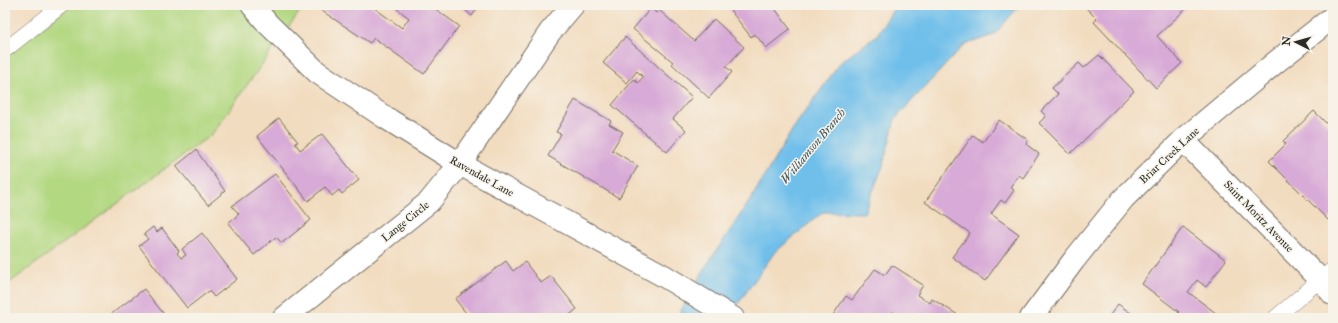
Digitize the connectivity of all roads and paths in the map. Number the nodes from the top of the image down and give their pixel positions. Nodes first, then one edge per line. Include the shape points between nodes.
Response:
1 (62, 5) edge
2 (252, 5) edge
3 (573, 5) edge
4 (1333, 17) edge
5 (5, 50) edge
6 (1183, 140) junction
7 (460, 164) junction
8 (1329, 281) edge
9 (284, 318) edge
10 (733, 318) edge
11 (1031, 318) edge
12 (1275, 318) edge

1 - 5 lane
2 - 7 street, Ravendale Lane via 317,72
3 - 7 street, Lange Circle via 550,32
4 - 6 street, Briar Creek Lane
6 - 8 street, Saint Moritz Avenue
6 - 11 street, Briar Creek Lane via 1123,199
7 - 9 street, Lange Circle via 429,202
7 - 10 street, Ravendale Lane via 664,276
8 - 12 lane

